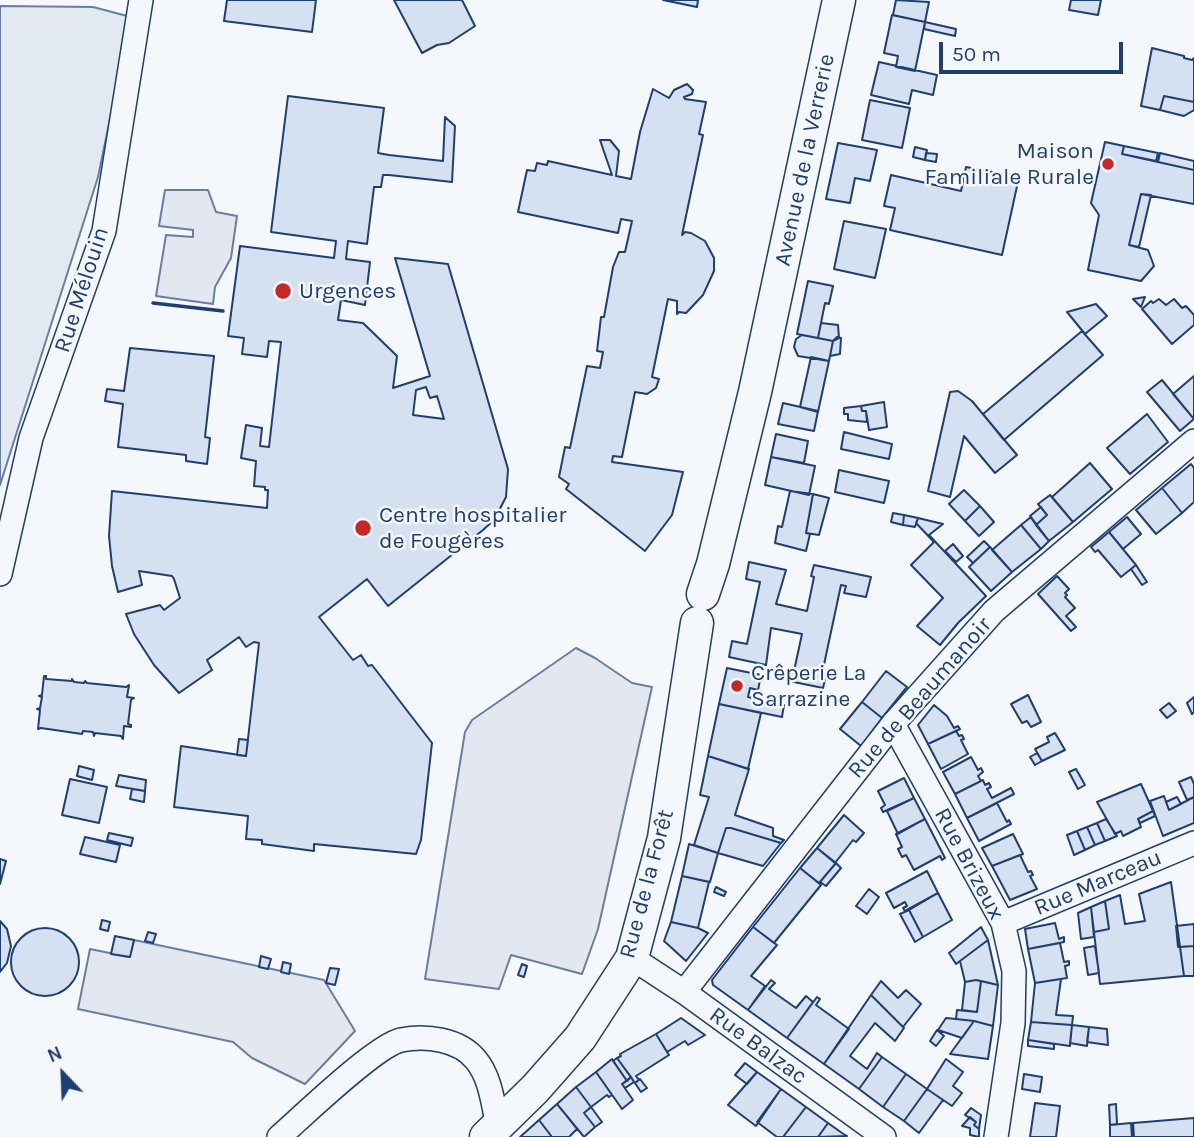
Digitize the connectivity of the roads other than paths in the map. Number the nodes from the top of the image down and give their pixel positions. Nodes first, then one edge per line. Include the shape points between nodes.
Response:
1 (141, 0) edge
2 (839, 0) edge
3 (771, 321) joint
4 (1194, 441) edge
5 (0, 574) edge
6 (893, 724) junction
7 (1194, 843) edge
8 (1003, 923) junction
9 (632, 958) junction
10 (684, 992) junction
11 (492, 1132) edge
12 (279, 1137) edge
13 (884, 1137) edge
14 (996, 1137) edge

1 - 5 street, Rue Mélouin via 104,231 32,438
2 - 3 main road, Avenue de la Verrerie
3 - 9 main road, Rue de la Forêt via 700,609 664,838
4 - 6 street, Rue de Beaumanoir via 994,611
6 - 8 street, Rue Brizeux
6 - 10 street, Rue de Beaumanoir
7 - 8 street, Rue Marceau
8 - 14 street, Rue Brizeux via 1014,971 1013,1023
9 - 10 street, Rue Balzac
9 - 11 main road, Rue de la Forêt via 580,1038
10 - 13 street, Rue Balzac
11 - 12 street via 489,1086 476,1060 459,1046 438,1039 400,1040 379,1052

